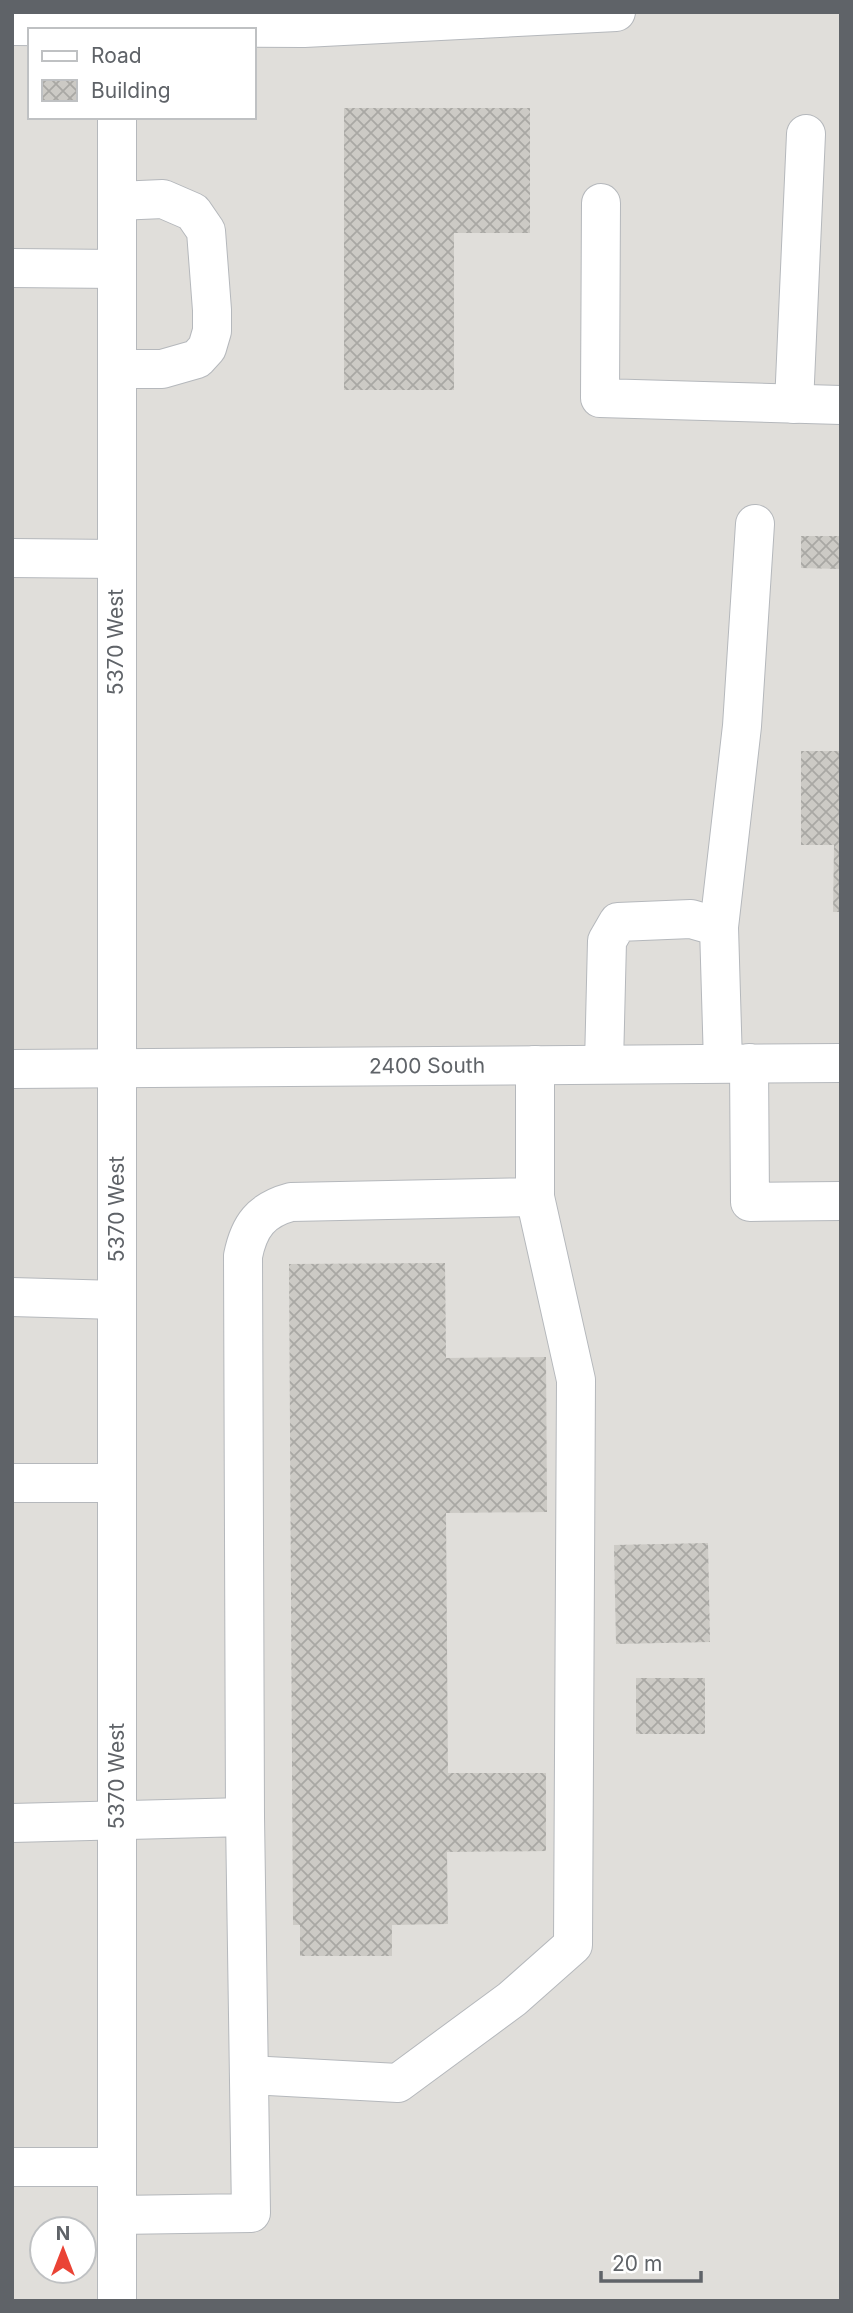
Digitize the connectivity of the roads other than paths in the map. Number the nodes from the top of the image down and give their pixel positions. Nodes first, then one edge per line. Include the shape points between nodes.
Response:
1 (616, 12) edge
2 (479, 16) edge
3 (304, 20) edge
4 (117, 23) edge
5 (12, 26) edge
6 (117, 119) edge
7 (806, 134) dead end
8 (117, 201) junction
9 (601, 203) dead end
10 (12, 268) edge
11 (117, 269) junction
12 (117, 369) junction
13 (794, 404) junction
14 (841, 405) edge
15 (755, 524) dead end
16 (12, 558) edge
17 (116, 559) junction
18 (719, 927) junction
19 (841, 1062) edge
20 (736, 1063) junction
21 (604, 1064) junction
22 (535, 1065) junction
23 (117, 1068) junction
24 (12, 1069) edge
25 (535, 1197) junction
26 (841, 1201) edge
27 (12, 1297) edge
28 (117, 1300) junction
29 (12, 1483) edge
30 (117, 1483) junction
31 (244, 1817) junction
32 (117, 1822) junction
33 (12, 1823) edge
34 (249, 2076) junction
35 (12, 2167) edge
36 (117, 2167) junction
37 (117, 2215) junction
38 (117, 2301) edge

1 - 2 street
2 - 3 street
3 - 4 street
4 - 5 street
6 - 8 street, 5370 West
7 - 13 street
8 - 11 street, 5370 West
8 - 12 street via 163,199 193,212 206,231 212,310 207,348 197,359 162,369
9 - 13 street via 600,398
10 - 11 street
11 - 12 street, 5370 West
12 - 17 street, 5370 West
13 - 14 street
15 - 18 street via 742,726
16 - 17 street
17 - 23 street, 5370 West
18 - 20 street
18 - 21 street via 691,919 618,922 607,941
19 - 20 street, 2400 South
20 - 21 street, 2400 South
20 - 26 street via 750,1202
21 - 22 street, 2400 South
22 - 23 street, 2400 South
22 - 25 street
23 - 24 street, 2400 South
23 - 28 street, 5370 West
25 - 31 street via 291,1202 274,1207 253,1224 243,1256
25 - 34 street via 576,1380 573,1945 512,2000 398,2083
27 - 28 street
28 - 30 street, 5370 West
29 - 30 street
30 - 32 street, 5370 West
31 - 32 street
31 - 34 street
32 - 33 street
32 - 36 street, 5370 West
34 - 37 street via 251,2213
35 - 36 street
36 - 37 street, 5370 West
37 - 38 street, 5370 West

